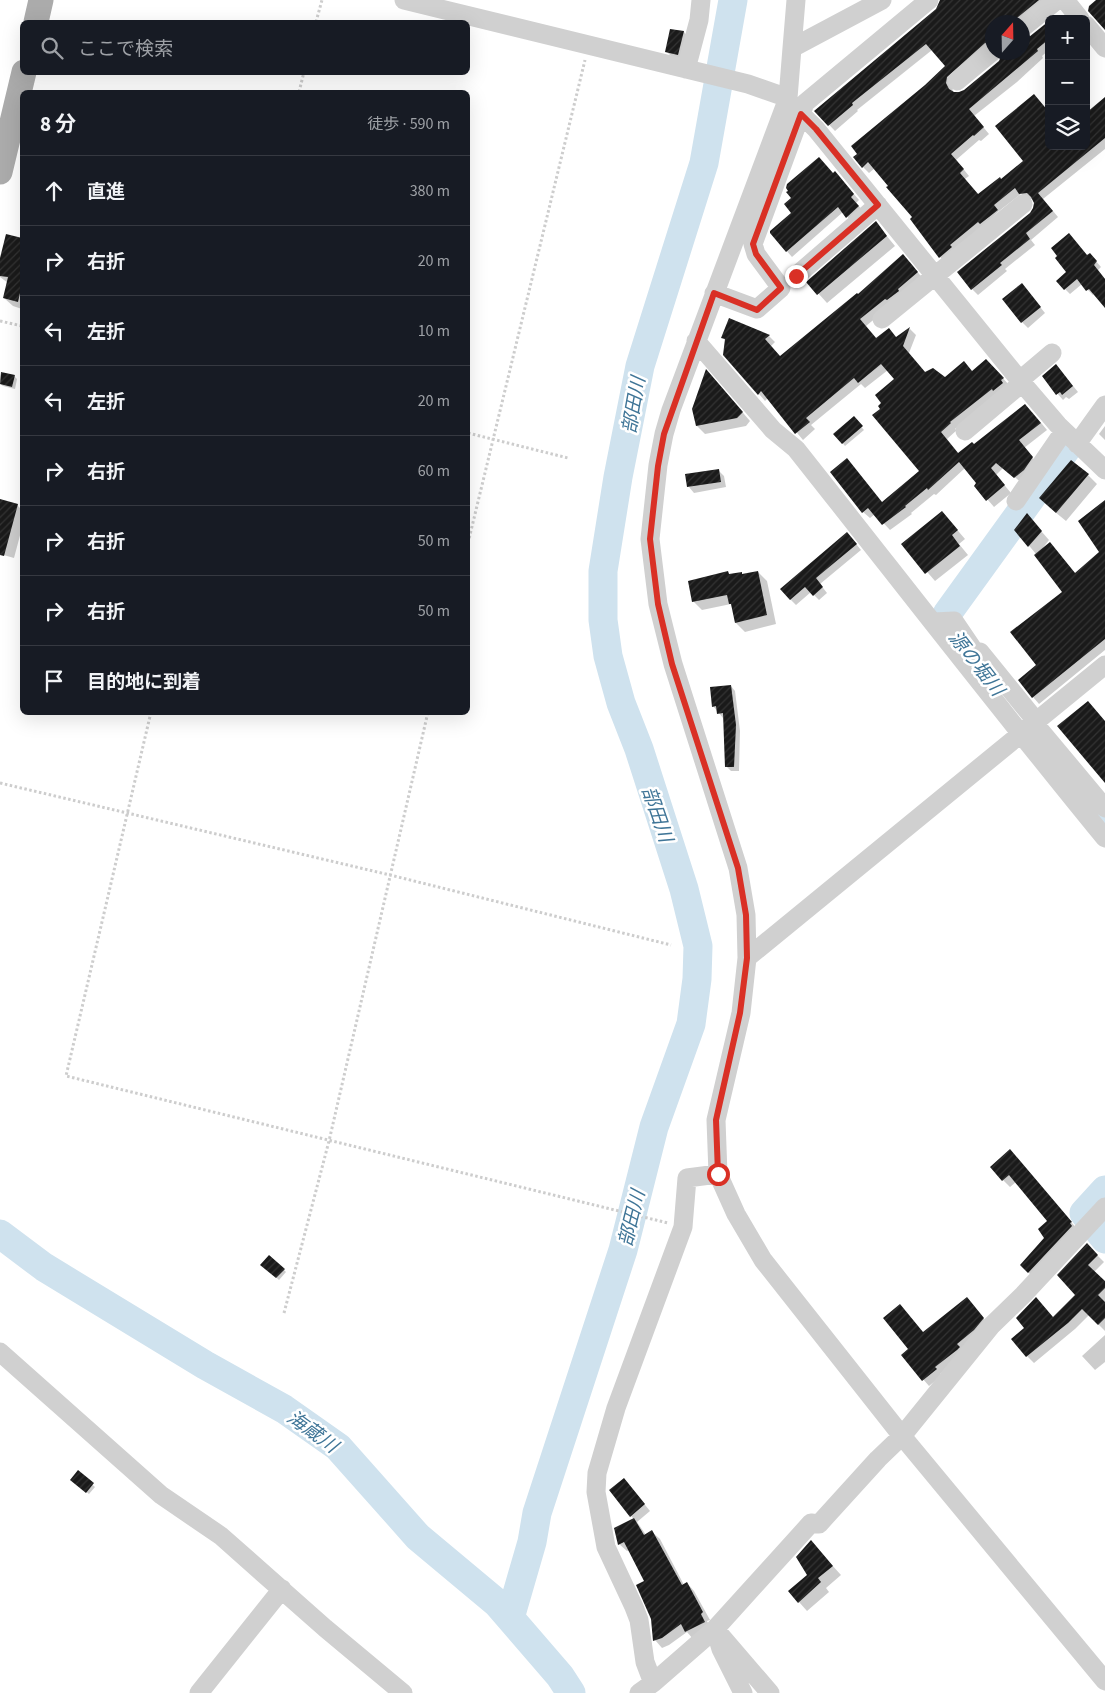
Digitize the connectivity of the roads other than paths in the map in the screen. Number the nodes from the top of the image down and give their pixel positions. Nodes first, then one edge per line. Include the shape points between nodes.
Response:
1 (41, 0) edge
2 (404, 0) edge
3 (702, 0) edge
4 (796, 0) edge
5 (882, 0) edge
6 (929, 0) edge
7 (1070, 5) edge
8 (36, 20) edge
9 (1030, 24) edge
10 (1090, 30) edge
11 (792, 48) junction
12 (1105, 48) edge
13 (985, 58) edge
14 (693, 71) junction
15 (23, 75) edge
16 (957, 82) dead end
17 (788, 98) junction
18 (801, 114) junction
19 (0, 172) edge
20 (1023, 204) dead end
21 (878, 205) junction
22 (934, 275) junction
23 (796, 276) dead end
24 (714, 293) junction
25 (882, 319) dead end
26 (696, 341) junction
27 (1052, 353) dead end
28 (1021, 382) junction
29 (1105, 404) edge
30 (965, 431) dead end
31 (1070, 438) junction
32 (1105, 470) edge
33 (1016, 501) dead end
34 (934, 622) junction
35 (1105, 665) edge
36 (1029, 727) junction
37 (1105, 808) edge
38 (1105, 838) edge
39 (747, 958) junction
40 (718, 1174) junction
41 (1097, 1215) edge
42 (0, 1352) edge
43 (902, 1436) junction
44 (282, 1589) junction
45 (715, 1629) junction
46 (1105, 1681) edge
47 (647, 1687) edge
48 (199, 1693) edge
49 (402, 1693) edge
50 (743, 1693) edge
51 (770, 1693) edge

1 - 8 main road
2 - 14 street
3 - 14 street
4 - 11 street
5 - 11 street
6 - 18 street via 805,104
7 - 9 street
10 - 12 street
11 - 17 street
13 - 16 street
14 - 17 street via 748,84
15 - 19 main road
17 - 24 street
18 - 21 street
18 - 24 street via 753,244 756,254 781,288 757,310
20 - 22 street
21 - 22 street
21 - 23 street
22 - 25 street
22 - 28 street
24 - 26 street
26 - 34 street via 773,430 796,449
26 - 39 street via 664,434 650,539 658,604 672,664 738,868 746,915
27 - 28 street
28 - 30 street
28 - 31 street
29 - 31 street
31 - 32 street
31 - 33 street
34 - 36 street via 960,659
34 - 36 street via 954,620 975,652 980,652
35 - 36 street
36 - 37 street
36 - 38 street
36 - 39 street
39 - 40 street via 740,1013 716,1120
40 - 43 street via 736,1214 763,1260
40 - 47 street via 687,1178 683,1227 616,1408 597,1474 596,1492 606,1546 639,1620
41 - 43 street via 991,1326
42 - 44 street via 162,1495 220,1536
43 - 45 street via 819,1524 811,1523
43 - 46 street
44 - 48 street
44 - 49 street
45 - 47 street
45 - 50 street via 721,1649
45 - 51 street

